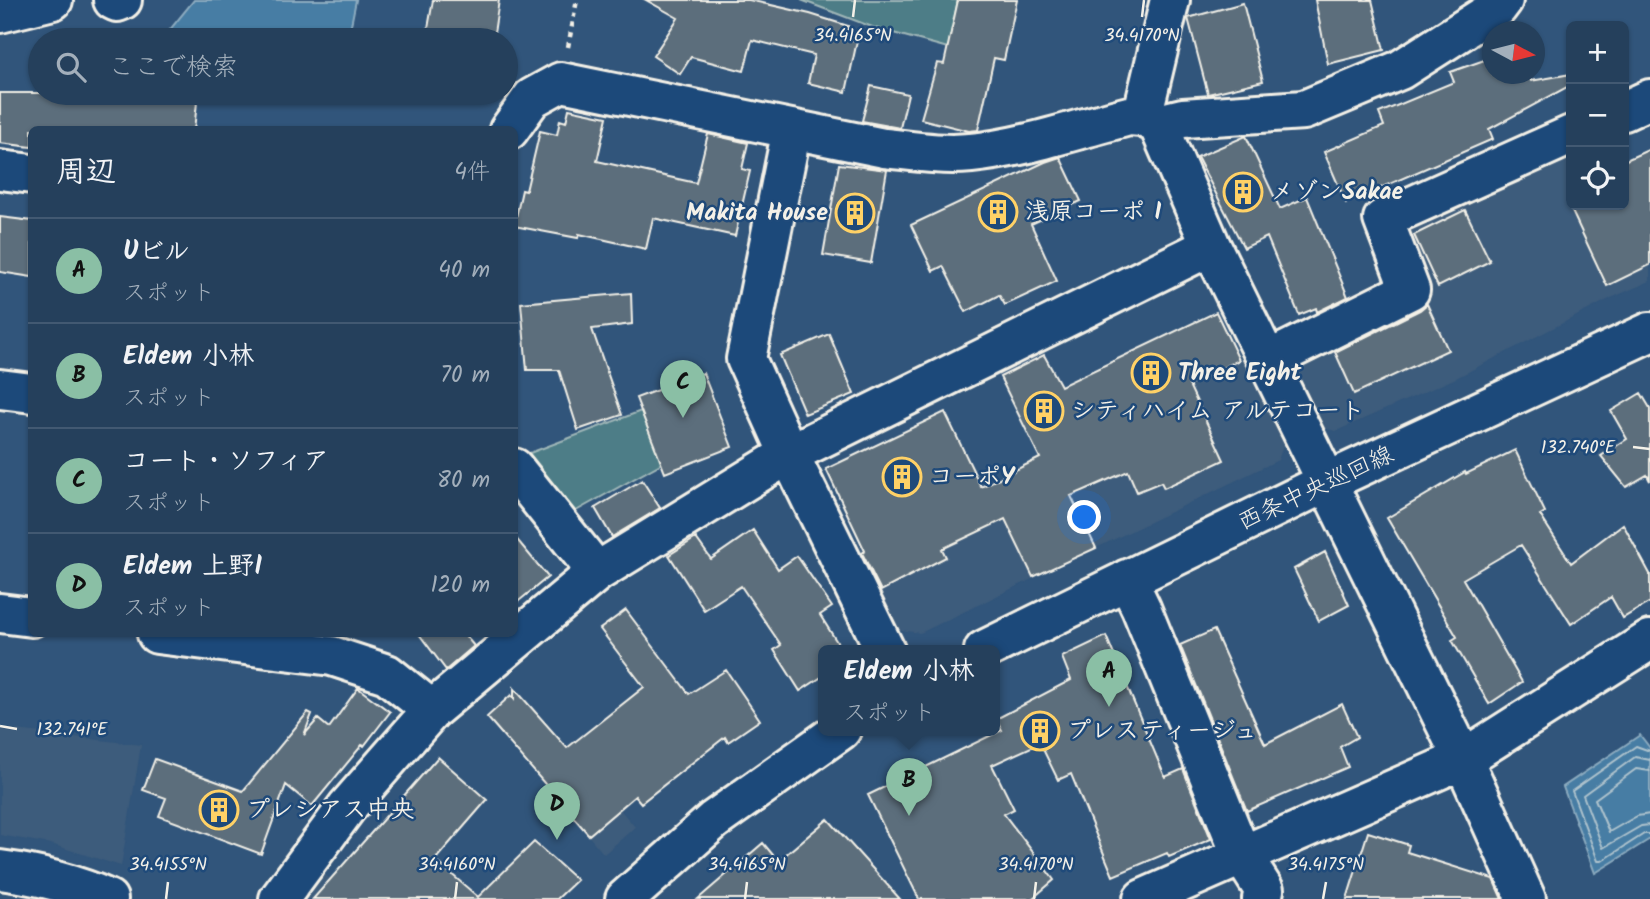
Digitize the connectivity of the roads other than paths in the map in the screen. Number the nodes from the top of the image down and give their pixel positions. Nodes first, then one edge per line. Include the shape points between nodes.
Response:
1 (53, 0) edge
2 (113, 0) edge
3 (121, 0) edge
4 (1170, 0) edge
5 (1503, 0) edge
6 (0, 13) edge
7 (1650, 100) edge
8 (1629, 109) edge
9 (1150, 121) junction
10 (512, 126) edge
11 (792, 129) junction
12 (1566, 137) edge
13 (0, 170) edge
14 (28, 174) edge
15 (1212, 246) junction
16 (1650, 332) edge
17 (1267, 361) junction
18 (0, 390) edge
19 (28, 393) edge
20 (789, 454) junction
21 (518, 473) edge
22 (1327, 482) junction
23 (597, 572) junction
24 (1127, 579) junction
25 (0, 613) edge
26 (28, 616) edge
27 (181, 637) edge
28 (1650, 640) edge
29 (883, 645) edge
30 (994, 645) edge
31 (432, 710) junction
32 (833, 736) edge
33 (1463, 759) junction
34 (1241, 854) junction
35 (0, 870) edge
36 (628, 898) edge
37 (108, 899) edge
38 (279, 899) edge
39 (1143, 899) edge
40 (1262, 899) edge
41 (1526, 899) edge

1 - 6 street
2 - 3 street
4 - 9 street
5 - 9 street via 1400,71 1304,110
7 - 8 street
9 - 11 street via 1129,116 969,153 884,148
9 - 15 street
10 - 11 street via 532,98 561,82
11 - 20 street via 756,260 746,359
12 - 17 street via 1383,219 1410,290
13 - 14 street
15 - 17 street
15 - 20 street
16 - 22 street, 西条中央巡回線
17 - 22 street
18 - 19 street
20 - 23 street
20 - 29 street
21 - 23 street
22 - 24 street, 西条中央巡回線
22 - 33 street
23 - 31 street
24 - 30 street, 西条中央巡回線
24 - 34 street
25 - 26 street
27 - 31 street via 332,656 387,674
28 - 33 street
31 - 38 street via 347,807
32 - 36 street via 714,820
33 - 34 street
33 - 41 street
34 - 39 street
34 - 40 street via 1264,890
35 - 37 street via 45,876

